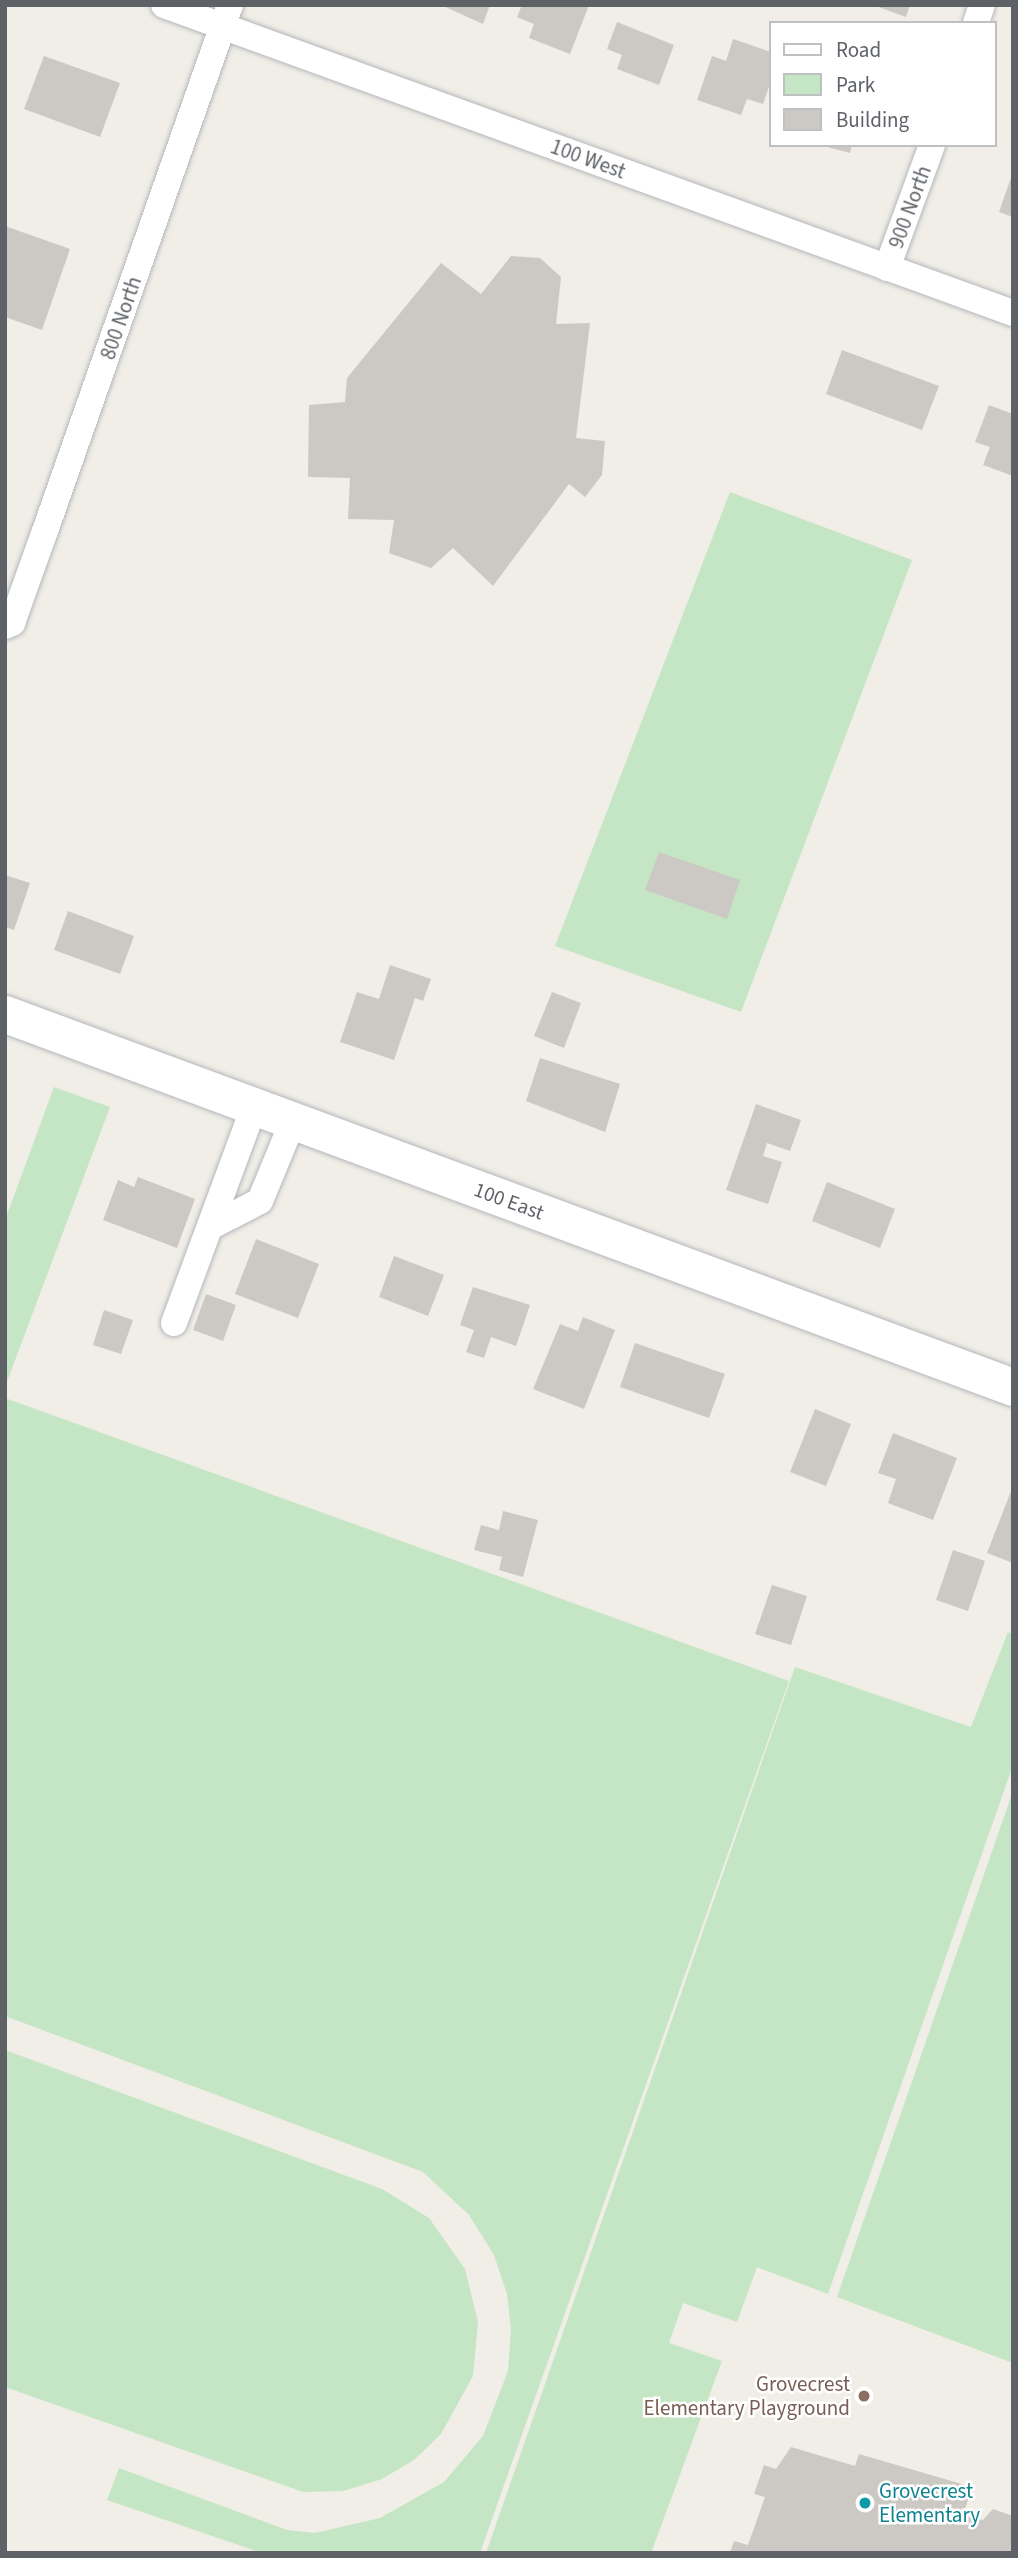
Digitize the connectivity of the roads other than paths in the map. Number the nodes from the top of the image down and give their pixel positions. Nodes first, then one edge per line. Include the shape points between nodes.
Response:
1 (164, 5) edge
2 (227, 16) edge
3 (931, 147) edge
4 (887, 268) junction
5 (1013, 313) edge
6 (5, 626) edge
7 (5, 1014) edge
8 (254, 1107) junction
9 (293, 1121) junction
10 (210, 1227) junction
11 (174, 1323) dead end
12 (1013, 1387) edge

1 - 2 street, 100 West
2 - 4 street, 100 West
2 - 6 street, 800 North via 12,623
3 - 4 street, 900 North
4 - 5 street, 100 West
7 - 8 main road, 100 East
8 - 9 main road, 100 East
8 - 10 street
9 - 10 street via 260,1201
9 - 12 main road, 100 East
10 - 11 street

